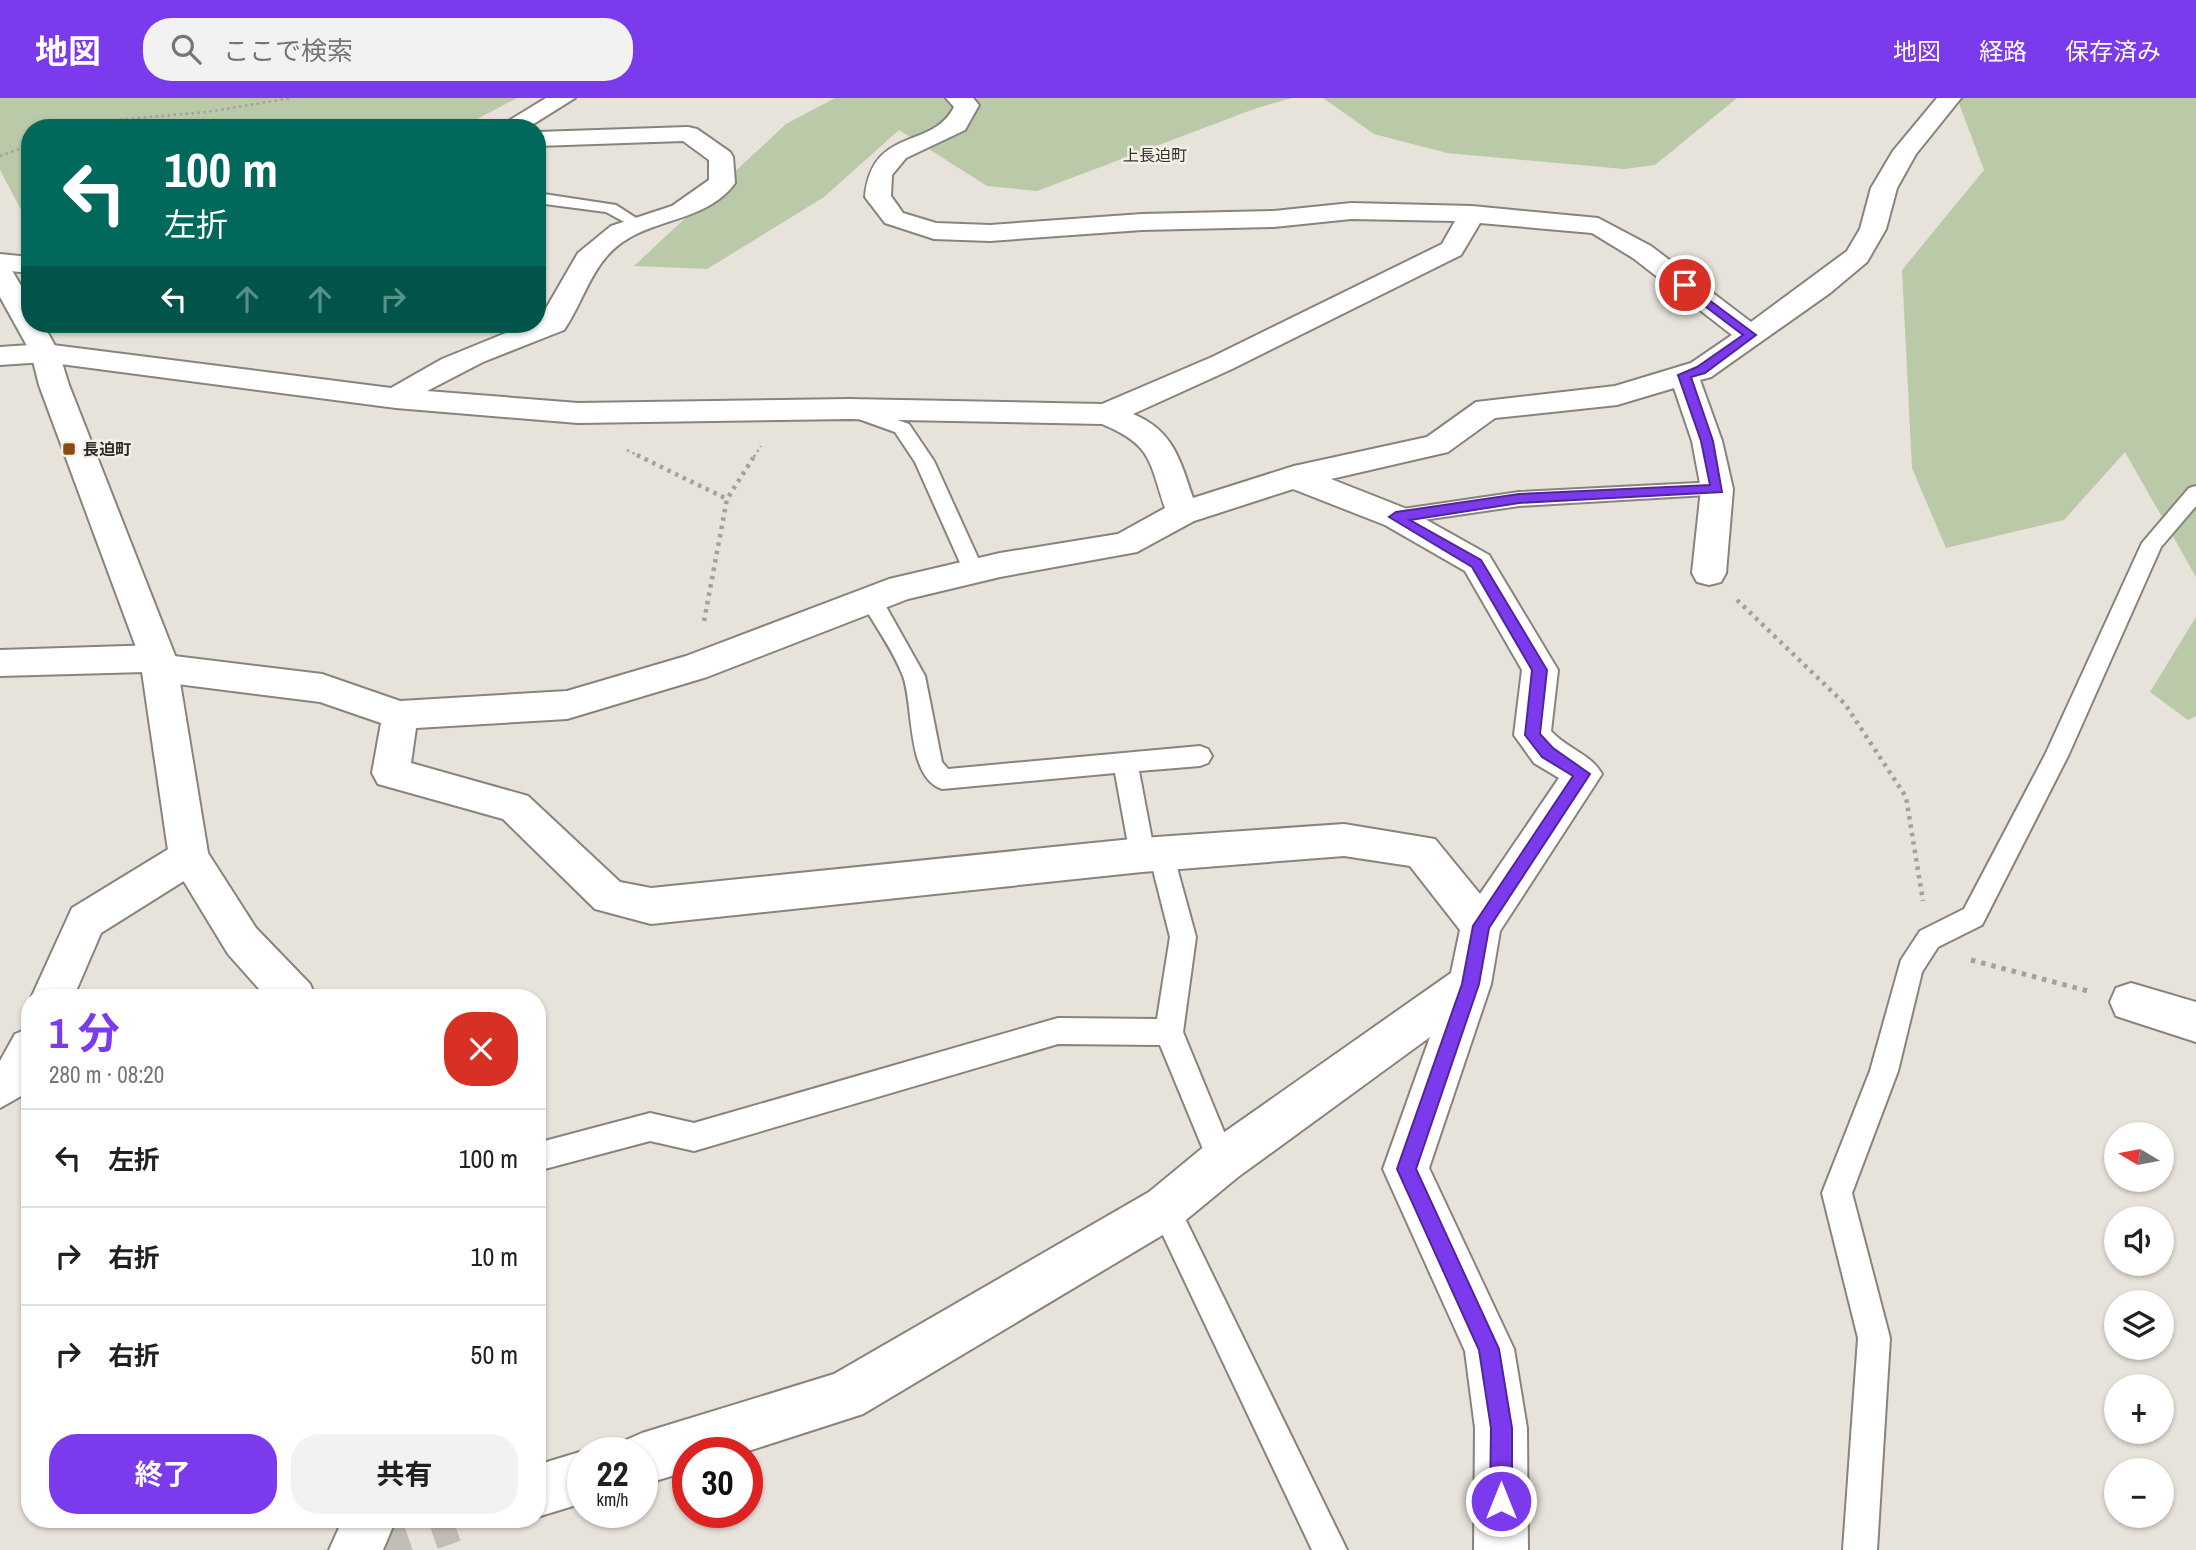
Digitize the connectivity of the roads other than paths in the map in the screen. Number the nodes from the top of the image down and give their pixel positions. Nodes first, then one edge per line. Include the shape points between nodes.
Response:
1 (563, 98) edge
2 (958, 98) edge
3 (1950, 98) edge
4 (525, 119) edge
5 (546, 139) edge
6 (546, 199) edge
7 (1472, 214) junction
8 (639, 226) junction
9 (0, 262) edge
10 (21, 264) edge
11 (0, 273) edge
12 (21, 310) edge
13 (546, 327) edge
14 (34, 333) edge
15 (530, 333) edge
16 (1750, 335) junction
17 (45, 353) junction
18 (0, 356) edge
19 (1684, 375) junction
20 (396, 398) junction
21 (849, 409) junction
22 (1106, 414) junction
23 (1294, 477) junction
24 (1717, 489) junction
25 (2196, 493) edge
26 (1183, 513) junction
27 (1396, 517) junction
28 (973, 571) junction
29 (1709, 573) road end
30 (871, 600) junction
31 (0, 663) edge
32 (159, 663) junction
33 (400, 715) junction
34 (1200, 756) dead end
35 (1125, 762) junction
36 (1152, 854) junction
37 (189, 857) junction
38 (1481, 926) junction
39 (1470, 984) junction
40 (56, 989) edge
41 (287, 989) edge
42 (2131, 1002) road end
43 (2196, 1022) edge
44 (1169, 1032) junction
45 (21, 1068) edge
46 (0, 1087) edge
47 (546, 1155) edge
48 (1222, 1161) junction
49 (1165, 1208) junction
50 (658, 1454) edge
51 (567, 1482) edge
52 (546, 1489) edge
53 (366, 1528) edge
54 (356, 1550) edge
55 (1330, 1550) edge
56 (1501, 1550) edge
57 (1860, 1550) edge

1 - 4 street
2 - 7 street via 967,105 957,124 897,153 880,174 878,197 894,218 934,231 990,233 1351,211
3 - 16 street via 1905,150 1858,256
5 - 8 street via 688,134 722,157 722,183 681,211
6 - 8 lane via 610,208
7 - 16 street via 1598,226 1642,252
7 - 22 street via 1452,249 1222,363
8 - 13 street via 620,232 587,259 554,324
9 - 10 street
11 - 12 street
14 - 17 street
15 - 20 street via 477,353
16 - 19 street via 1701,370
17 - 18 street
17 - 20 street
17 - 32 street
19 - 23 street via 1617,395 1487,409 1437,445
19 - 24 street via 1707,441
20 - 21 street via 471,407 608,413
21 - 22 street
21 - 28 lane via 902,428 924,461
22 - 26 street via 1142,429 1161,452
23 - 26 street
23 - 27 street
24 - 27 lane via 1519,499
24 - 29 street
25 - 57 lane via 2152,543 2056,756 1973,917 1929,939 1910,968 1884,1071 1837,1193 1874,1338
26 - 28 street via 1125,544
27 - 38 street via 1477,563 1540,670 1532,735 1547,752 1583,774
28 - 30 street
30 - 33 street via 695,667 567,705
30 - 35 lane via 914,676 931,765 942,779
31 - 32 street
32 - 33 street via 322,688
32 - 37 street
33 - 36 street via 391,773 515,807 610,897 651,906
34 - 35 lane
35 - 36 lane
36 - 38 street via 1344,839 1420,851
36 - 44 lane via 1182,937
37 - 40 street via 86,921
37 - 41 street via 242,940
38 - 39 street
39 - 48 street
39 - 56 street via 1406,1169 1489,1349 1501,1428
42 - 43 street
44 - 47 lane via 1059,1031 694,1137 650,1127
44 - 48 lane
45 - 46 street
48 - 49 street
49 - 50 street via 845,1396
49 - 55 lane
51 - 52 street
53 - 54 street

